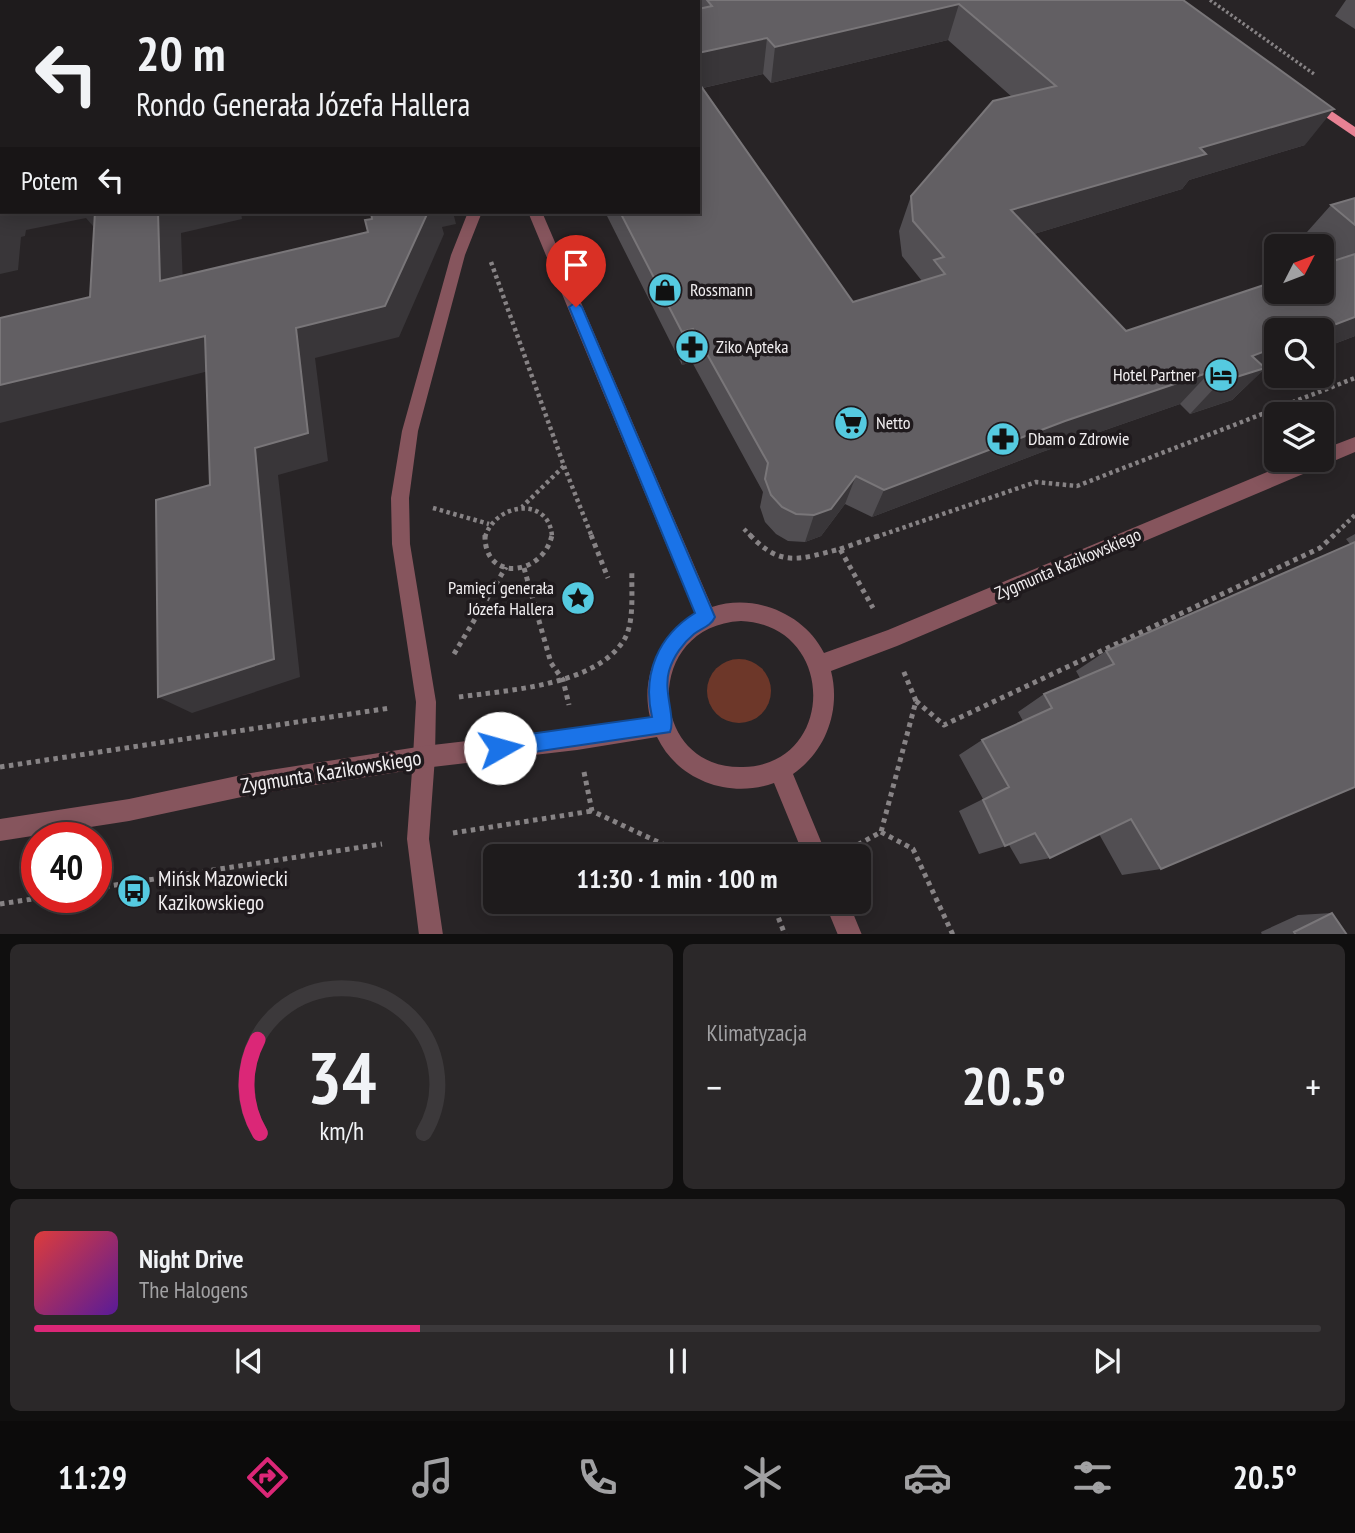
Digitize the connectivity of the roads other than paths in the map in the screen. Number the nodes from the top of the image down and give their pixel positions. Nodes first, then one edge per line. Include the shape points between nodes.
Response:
1 (1304, 96) edge
2 (1355, 133) edge
3 (474, 214) edge
4 (536, 214) edge
5 (1355, 444) edge
6 (1334, 453) edge
7 (1287, 472) edge
8 (706, 617) junction
9 (819, 665) junction
10 (664, 725) junction
11 (424, 757) junction
12 (780, 772) junction
13 (0, 830) edge
14 (812, 844) edge
15 (842, 914) edge
16 (431, 934) edge
17 (850, 934) edge

1 - 2 main road
3 - 11 street via 458,256 410,431 400,498 401,544 426,702
4 - 8 street
5 - 6 street
7 - 9 street, Zygmunta Kazikowskiego
8 - 9 street via 729,611 754,612 778,621 799,636
8 - 10 street via 685,630 669,649 659,673 657,699
9 - 12 street via 824,708 818,734 802,756
10 - 11 street, Zygmunta Kazikowskiego
10 - 12 street via 679,748 700,767 726,777 754,779
11 - 13 street, Zygmunta Kazikowskiego
11 - 16 street via 418,839
12 - 14 street
15 - 17 street

